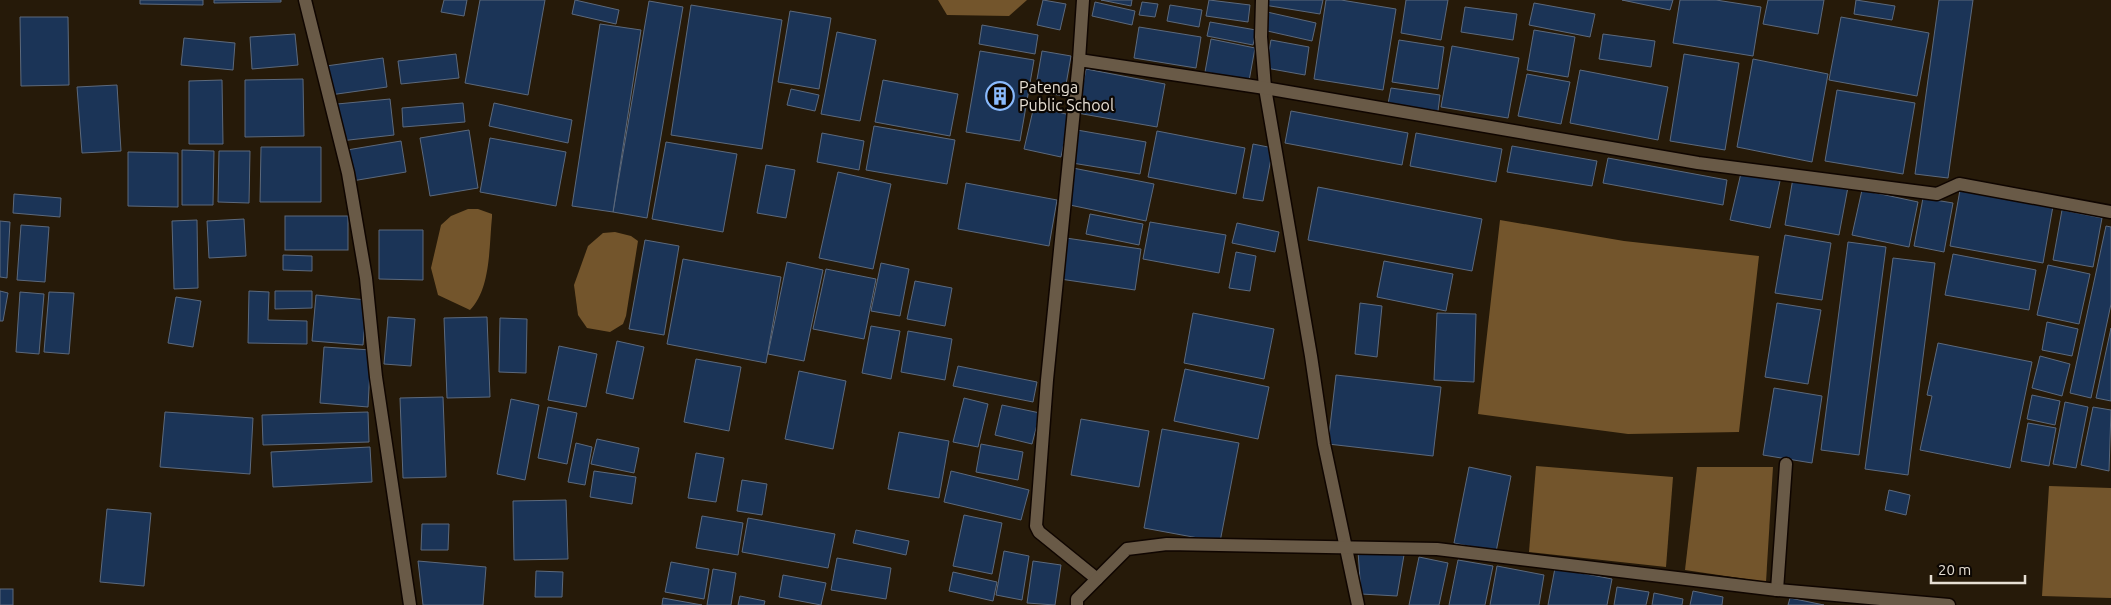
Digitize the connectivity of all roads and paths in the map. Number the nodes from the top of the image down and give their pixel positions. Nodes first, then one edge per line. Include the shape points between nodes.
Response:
1 (305, 0) edge
2 (1083, 0) edge
3 (1262, 0) edge
4 (1079, 60) junction
5 (1265, 88) junction
6 (2111, 212) edge
7 (1786, 464) dead end
8 (1346, 548) junction
9 (1097, 579) junction
10 (1777, 590) junction
11 (410, 605) edge
12 (1077, 605) edge
13 (1358, 605) edge
14 (1949, 605) edge

1 - 11 street via 350,182
2 - 4 street
3 - 5 street
4 - 5 street
4 - 9 street via 1036,526 1039,532
5 - 6 street via 1698,164 1937,194 1959,184
5 - 8 street via 1324,444
7 - 10 street
8 - 9 street via 1167,544 1127,549
8 - 10 street via 1437,549
8 - 13 street
9 - 12 street via 1077,599
10 - 14 street

